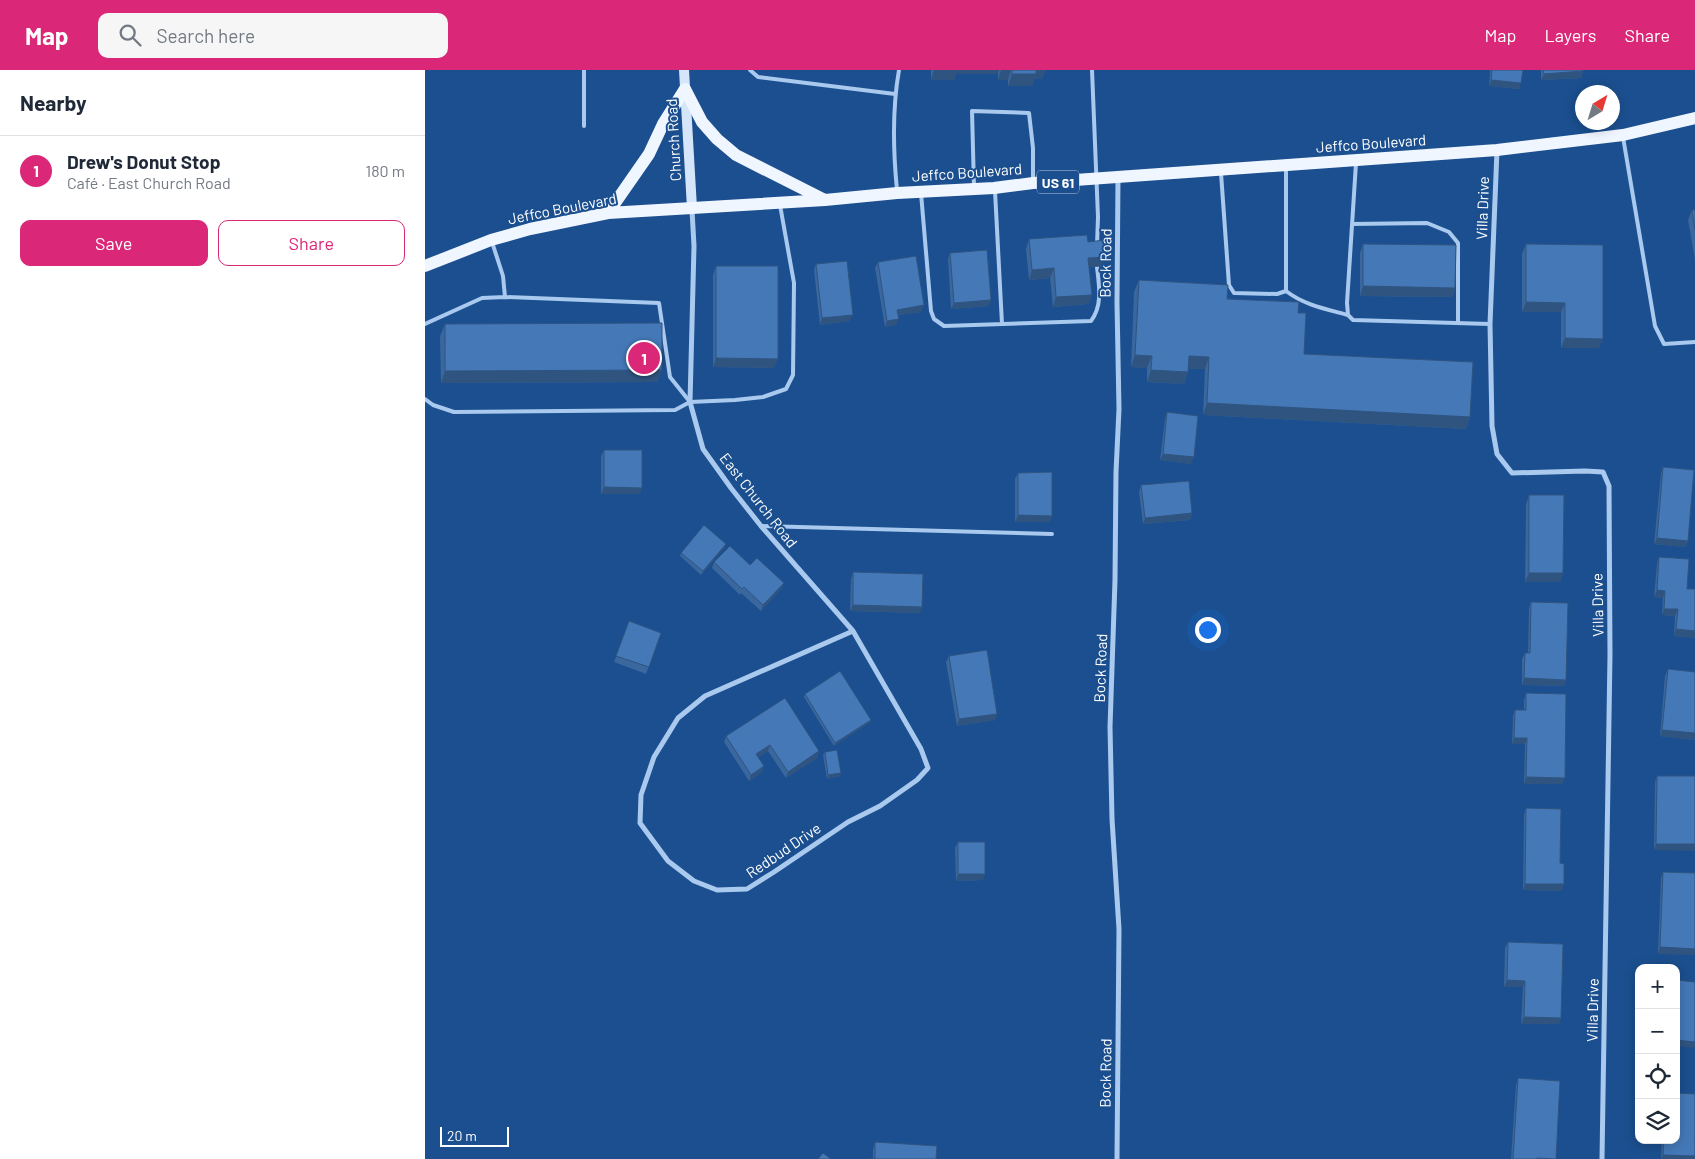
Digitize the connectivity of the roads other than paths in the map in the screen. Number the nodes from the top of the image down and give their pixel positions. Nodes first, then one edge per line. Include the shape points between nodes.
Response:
1 (584, 70) edge
2 (684, 70) edge
3 (750, 70) edge
4 (899, 70) edge
5 (1092, 70) edge
6 (685, 89) junction
7 (895, 94) junction
8 (1695, 118) edge
9 (584, 126) dead end
10 (1623, 135) junction
11 (1497, 150) junction
12 (1356, 161) junction
13 (1286, 166) junction
14 (1221, 170) junction
15 (1118, 178) junction
16 (1097, 179) junction
17 (1033, 184) junction
18 (994, 188) junction
19 (974, 189) junction
20 (921, 192) junction
21 (897, 193) junction
22 (825, 200) junction
23 (780, 202) junction
24 (691, 208) junction
25 (608, 214) junction
26 (1352, 224) junction
27 (491, 240) junction
28 (1096, 250) edge
29 (425, 266) edge
30 (1097, 266) edge
31 (1286, 291) junction
32 (505, 297) junction
33 (1348, 315) junction
34 (1458, 323) junction
35 (425, 324) edge
36 (1002, 324) junction
37 (1490, 324) junction
38 (1695, 342) edge
39 (425, 398) edge
40 (690, 402) junction
41 (761, 526) junction
42 (1052, 534) dead end
43 (853, 631) junction
44 (928, 768) joint
45 (1117, 1159) edge
46 (1602, 1159) edge

1 - 9 lane
2 - 6 main road, Church Road
3 - 7 lane via 758,77
4 - 7 lane
5 - 16 lane
6 - 22 main road via 702,122 732,152
6 - 24 main road, Church Road
6 - 25 main road via 649,154
7 - 21 lane via 893,154
8 - 10 main road, Jeffco Boulevard / US 61
10 - 11 main road, Jeffco Boulevard / US 61
10 - 38 lane via 1655,326 1665,344
11 - 12 main road, Jeffco Boulevard / US 61
11 - 37 street, Villa Drive
12 - 13 main road, Jeffco Boulevard / US 61
12 - 26 lane
13 - 14 main road, Jeffco Boulevard / US 61
13 - 31 lane
14 - 15 main road, Jeffco Boulevard / US 61
14 - 31 lane via 1229,286 1234,293 1277,294
15 - 16 main road, Jeffco Boulevard / US 61
15 - 45 street, Bock Road via 1119,409 1110,727 1111,819 1119,929
16 - 17 main road, Jeffco Boulevard / US 61
16 - 28 lane
17 - 18 main road, Jeffco Boulevard / US 61
17 - 19 lane via 1029,114 972,111
18 - 19 main road, Jeffco Boulevard / US 61
18 - 36 lane
19 - 20 main road, Jeffco Boulevard / US 61
20 - 21 main road, Jeffco Boulevard / US 61
20 - 36 lane via 934,319 945,326
21 - 22 main road, Jeffco Boulevard / US 61
22 - 23 main road, Jeffco Boulevard / US 61
23 - 24 main road, Jeffco Boulevard / US 61
23 - 40 lane via 794,283 793,375 786,389 763,397
24 - 25 main road, Jeffco Boulevard / US 61
24 - 40 street, East Church Road via 694,246
25 - 27 main road, Jeffco Boulevard / US 61
26 - 33 lane
26 - 34 lane via 1427,223 1449,232 1458,243
27 - 29 main road, Jeffco Boulevard / US 61
27 - 32 lane via 503,276
30 - 36 lane via 1100,295 1091,321
31 - 33 lane via 1309,304
32 - 35 lane via 482,298
32 - 40 lane via 659,303 670,377
33 - 34 lane via 1353,320
34 - 37 lane
37 - 46 street, Villa Drive via 1492,426 1497,454 1512,473 1603,472 1609,486 1610,655
39 - 40 lane via 433,405 454,412 675,410
40 - 41 street, East Church Road via 703,449
41 - 42 lane
41 - 43 street, East Church Road
43 - 44 street, East Church Road via 921,749
43 - 44 street, Redbud Drive via 705,696 678,718 655,757 641,795 640,823 667,861 694,881 717,890 747,889 848,822 880,806 917,780

